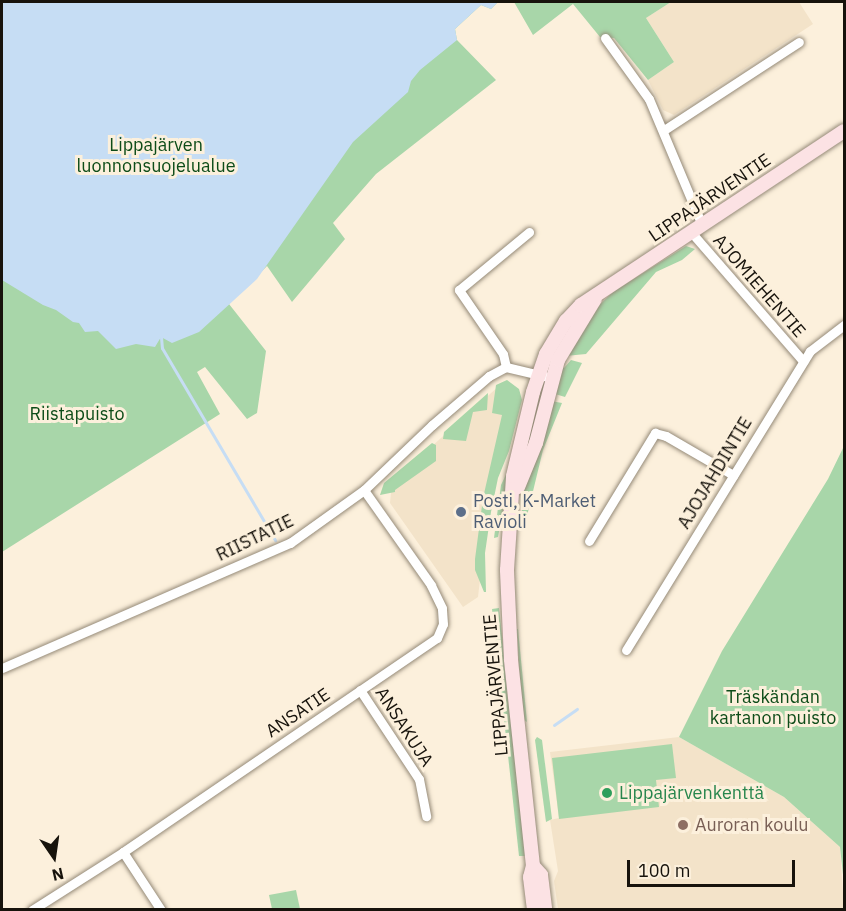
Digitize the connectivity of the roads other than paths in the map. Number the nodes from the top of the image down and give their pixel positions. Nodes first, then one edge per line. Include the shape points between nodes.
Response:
1 (605, 38) dead end
2 (799, 42) dead end
3 (664, 130) junction
4 (844, 131) edge
5 (697, 229) junction
6 (530, 232) dead end
7 (596, 296) junction
8 (844, 325) edge
9 (803, 361) junction
10 (506, 367) junction
11 (538, 375) junction
12 (552, 378) junction
13 (733, 475) junction
14 (364, 490) junction
15 (512, 500) junction
16 (589, 541) dead end
17 (626, 650) dead end
18 (2, 668) edge
19 (360, 690) junction
20 (426, 816) dead end
21 (123, 852) junction
22 (534, 866) junction
23 (32, 909) edge
24 (161, 909) edge
25 (534, 909) edge
26 (545, 909) edge

1 - 3 street, AJOMIEHENTIE via 642,85
2 - 3 street
3 - 5 street, AJOMIEHENTIE
4 - 5 main road, LIPPAJÄRVENTIE
5 - 7 main road, LIPPAJÄRVENTIE
5 - 9 street, AJOMIEHENTIE
6 - 10 street via 459,290 503,354
7 - 11 main road, LIPPAJÄRVENTIE via 566,321
7 - 12 main road, LIPPAJÄRVENTIE via 566,344
8 - 9 street, AJOJAHDINTIE
9 - 13 street, AJOJAHDINTIE
10 - 11 street
10 - 14 street, RIISTATIE via 489,376 453,407
11 - 12 street
11 - 15 main road, LIPPAJÄRVENTIE via 513,477
12 - 15 main road, LIPPAJÄRVENTIE via 536,443
13 - 16 street via 655,433
13 - 17 street, AJOJAHDINTIE
14 - 18 street, RIISTATIE via 290,543
14 - 19 street, ANSATIE via 431,585 442,608 443,624 437,638
15 - 22 main road, LIPPAJÄRVENTIE via 507,602
19 - 20 street, ANSAKUJA via 419,779
19 - 21 street, ANSATIE
21 - 23 street, ANSATIE
21 - 24 street
22 - 25 main road, LIPPAJÄRVENTIE via 530,877
22 - 26 main road, LIPPAJÄRVENTIE via 541,875

